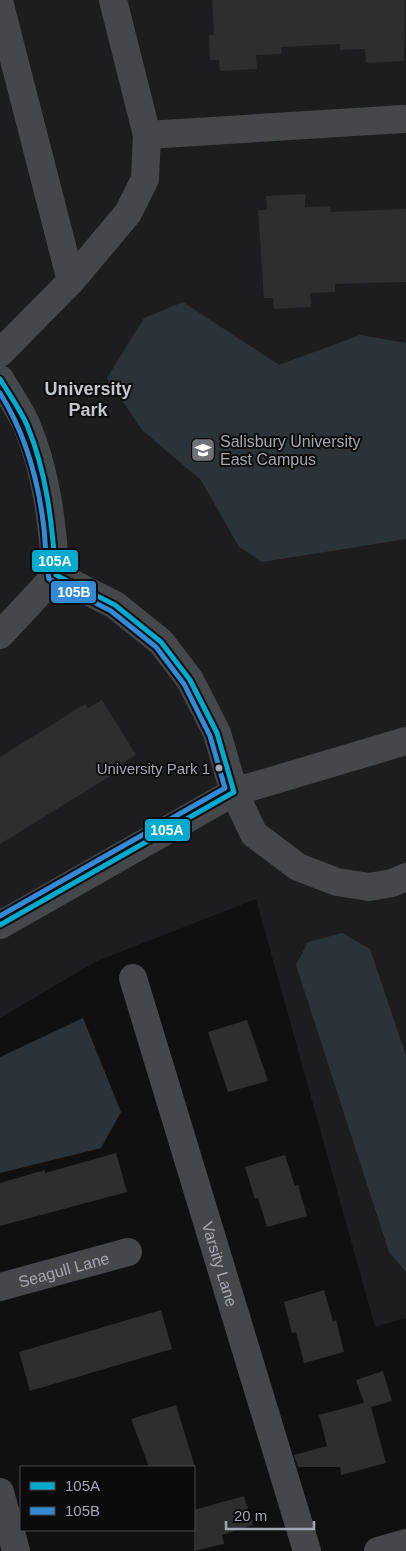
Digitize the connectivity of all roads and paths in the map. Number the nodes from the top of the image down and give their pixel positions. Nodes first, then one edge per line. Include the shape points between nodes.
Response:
1 (113, 0) edge
2 (0, 5) edge
3 (403, 119) dead end
4 (147, 135) junction
5 (71, 281) junction
6 (0, 353) edge
7 (0, 379) edge
8 (56, 575) junction
9 (0, 634) edge
10 (406, 742) edge
11 (234, 792) junction
12 (406, 878) edge
13 (0, 925) edge
14 (133, 978) dead end
15 (128, 1252) dead end
16 (0, 1287) edge
17 (0, 1492) edge
18 (406, 1543) edge
19 (16, 1551) edge
20 (308, 1551) edge
21 (378, 1551) edge

1 - 4 street
2 - 5 street
3 - 4 street
4 - 5 street via 145,179 128,213
5 - 6 street
7 - 8 street via 26,424 44,476 52,518
8 - 9 street
8 - 11 street via 115,604 161,642 190,680 217,733
10 - 11 street
11 - 12 street via 254,834 298,867 337,882 368,887
11 - 13 street
14 - 20 street, Varsity Lane
15 - 16 street, Seagull Lane
17 - 19 street
18 - 21 street

